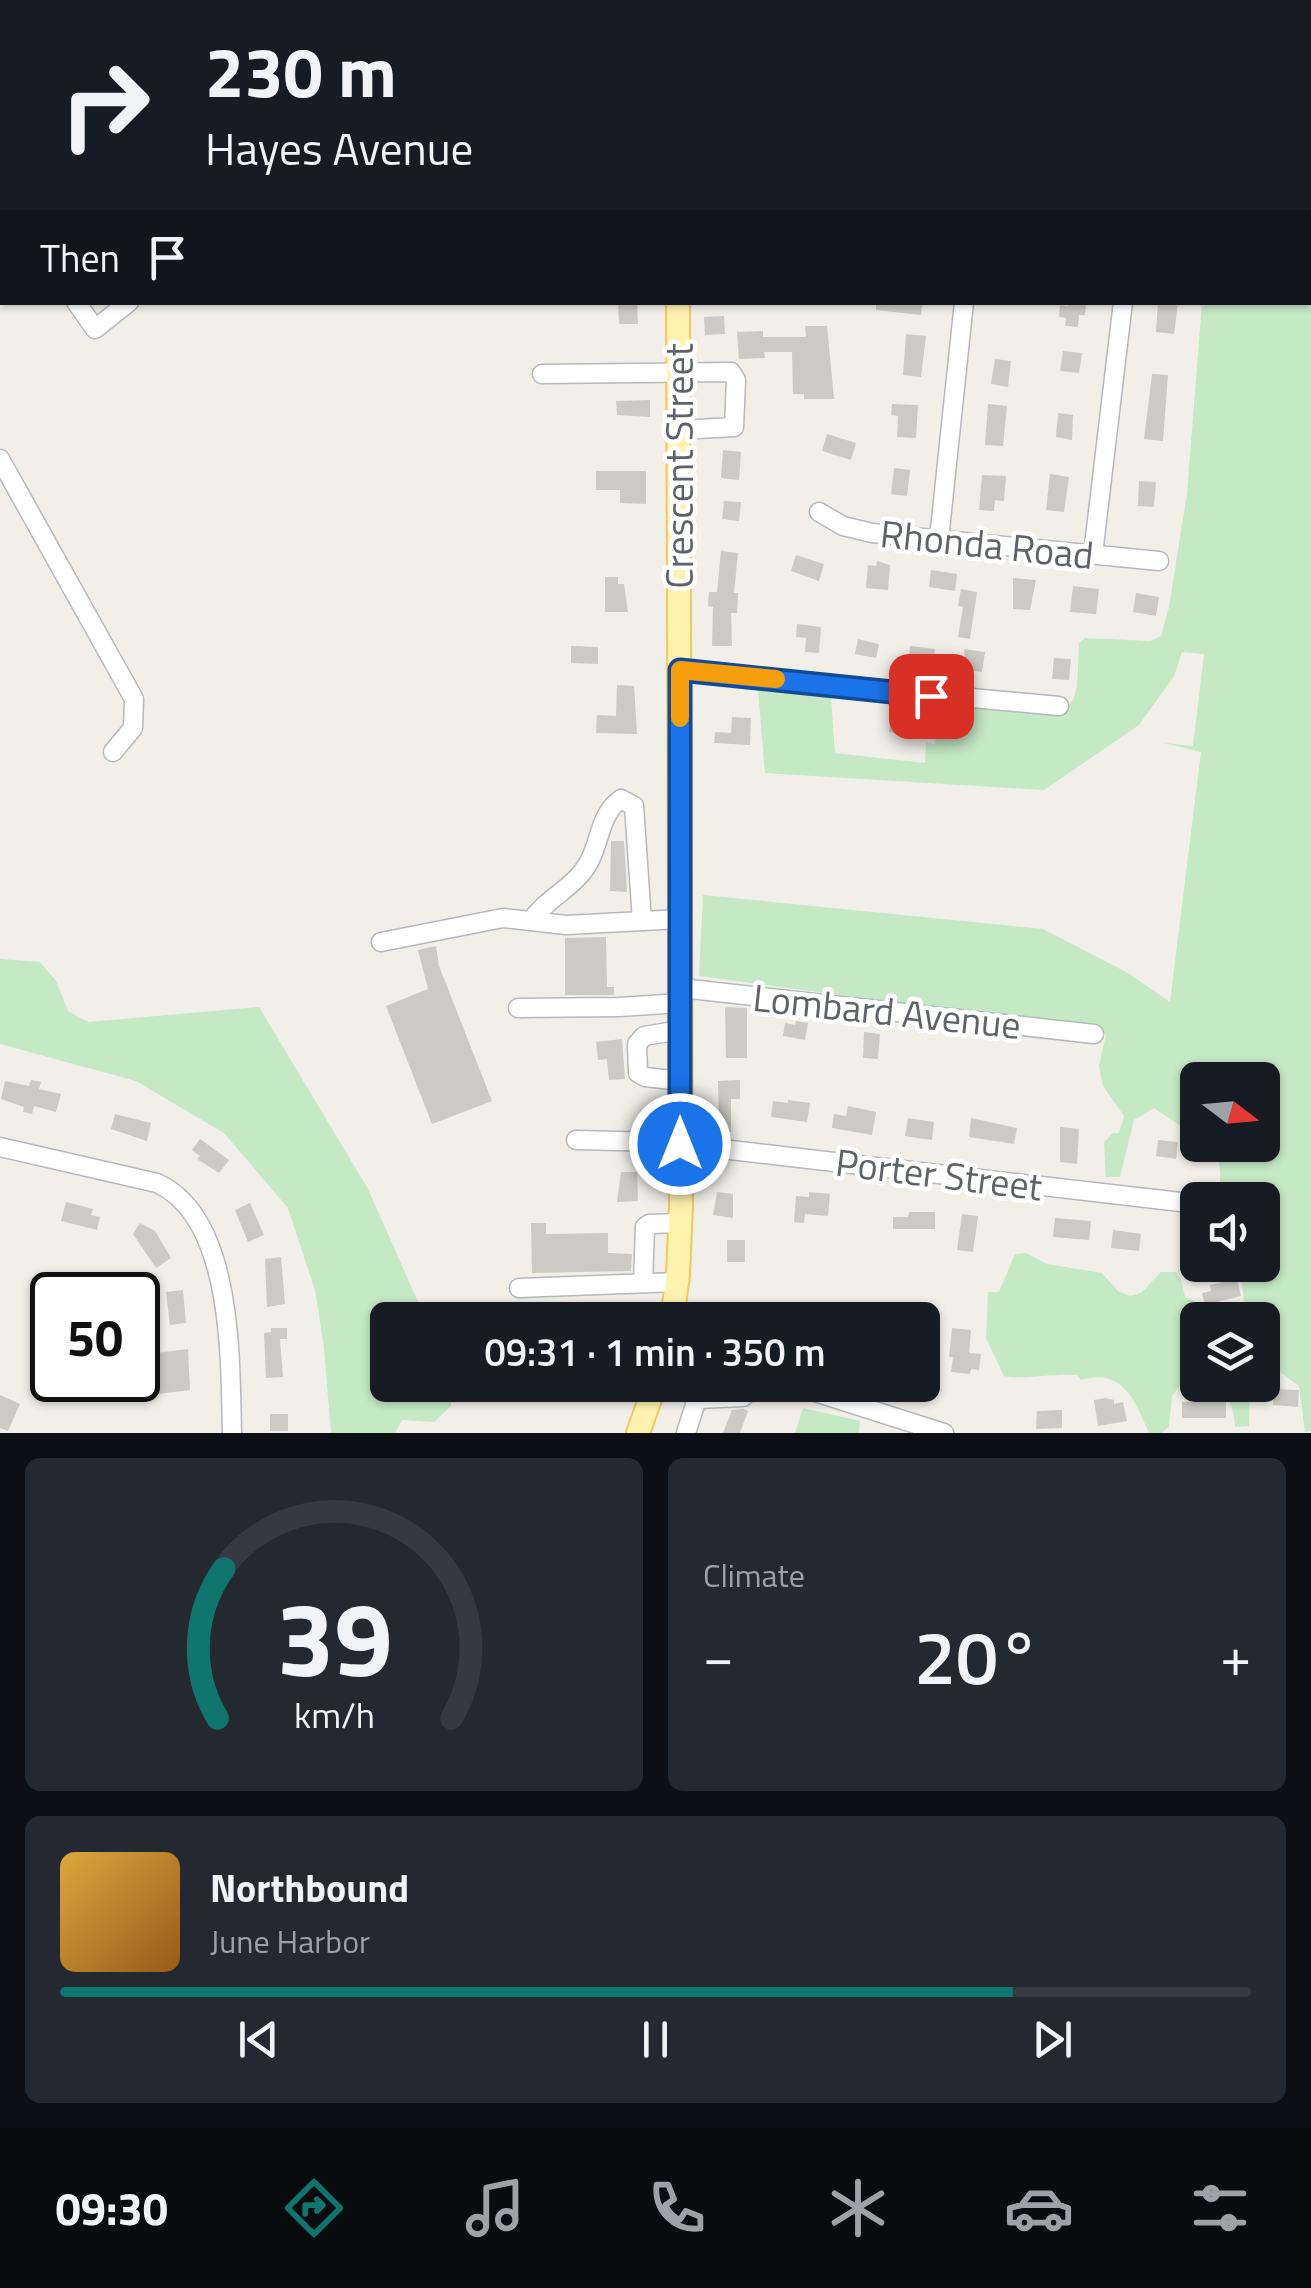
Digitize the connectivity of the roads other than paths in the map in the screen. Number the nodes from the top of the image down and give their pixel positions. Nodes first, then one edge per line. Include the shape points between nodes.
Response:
1 (78, 305) edge
2 (125, 305) edge
3 (678, 305) edge
4 (964, 305) edge
5 (1123, 305) edge
6 (678, 370) junction
7 (542, 374) dead end
8 (679, 430) junction
9 (0, 459) edge
10 (818, 512) dead end
11 (939, 539) junction
12 (1093, 554) junction
13 (1159, 560) dead end
14 (680, 670) junction
15 (1059, 706) dead end
16 (113, 752) dead end
17 (680, 919) junction
18 (530, 921) junction
19 (642, 921) junction
20 (381, 942) dead end
21 (681, 996) junction
22 (518, 1008) dead end
23 (681, 1030) junction
24 (1094, 1034) dead end
25 (681, 1081) junction
26 (576, 1140) dead end
27 (680, 1144) junction
28 (0, 1148) edge
29 (1180, 1202) edge
30 (680, 1223) junction
31 (677, 1282) junction
32 (643, 1284) junction
33 (520, 1288) dead end
34 (674, 1302) edge
35 (649, 1402) edge
36 (696, 1402) edge
37 (845, 1402) edge
38 (936, 1432) edge
39 (232, 1433) edge
40 (638, 1433) edge
41 (686, 1433) edge

1 - 2 street via 95,329
3 - 6 main road, Crescent Street
4 - 11 street
5 - 12 street
6 - 7 street
6 - 8 main road, Crescent Street
6 - 8 street via 731,372 736,380 734,427
8 - 14 main road, Crescent Street
9 - 16 street via 134,699 132,728
10 - 11 street, Rhonda Road via 856,530
11 - 12 street, Rhonda Road
12 - 13 street, Rhonda Road
14 - 15 street
14 - 17 main road, Crescent Street
17 - 19 street
17 - 21 main road, Crescent Street
18 - 19 street
18 - 19 street via 542,904 572,886 590,861 606,813 621,799 634,806
18 - 20 street via 503,918
21 - 22 street, Lombard Avenue via 619,1007
21 - 23 main road, Crescent Street
21 - 24 street, Lombard Avenue
23 - 25 main road, Crescent Street
23 - 25 street via 644,1036 636,1044 638,1073
25 - 27 main road, Crescent Street
26 - 27 street, Porter Street
27 - 29 street, Porter Street
27 - 30 main road, Crescent Street
28 - 39 street via 157,1183 190,1207 224,1296
30 - 31 main road, Crescent Street
30 - 32 street via 645,1227
31 - 32 street
31 - 34 main road, Crescent Street
32 - 33 street
35 - 40 main road
36 - 41 street
37 - 38 street

